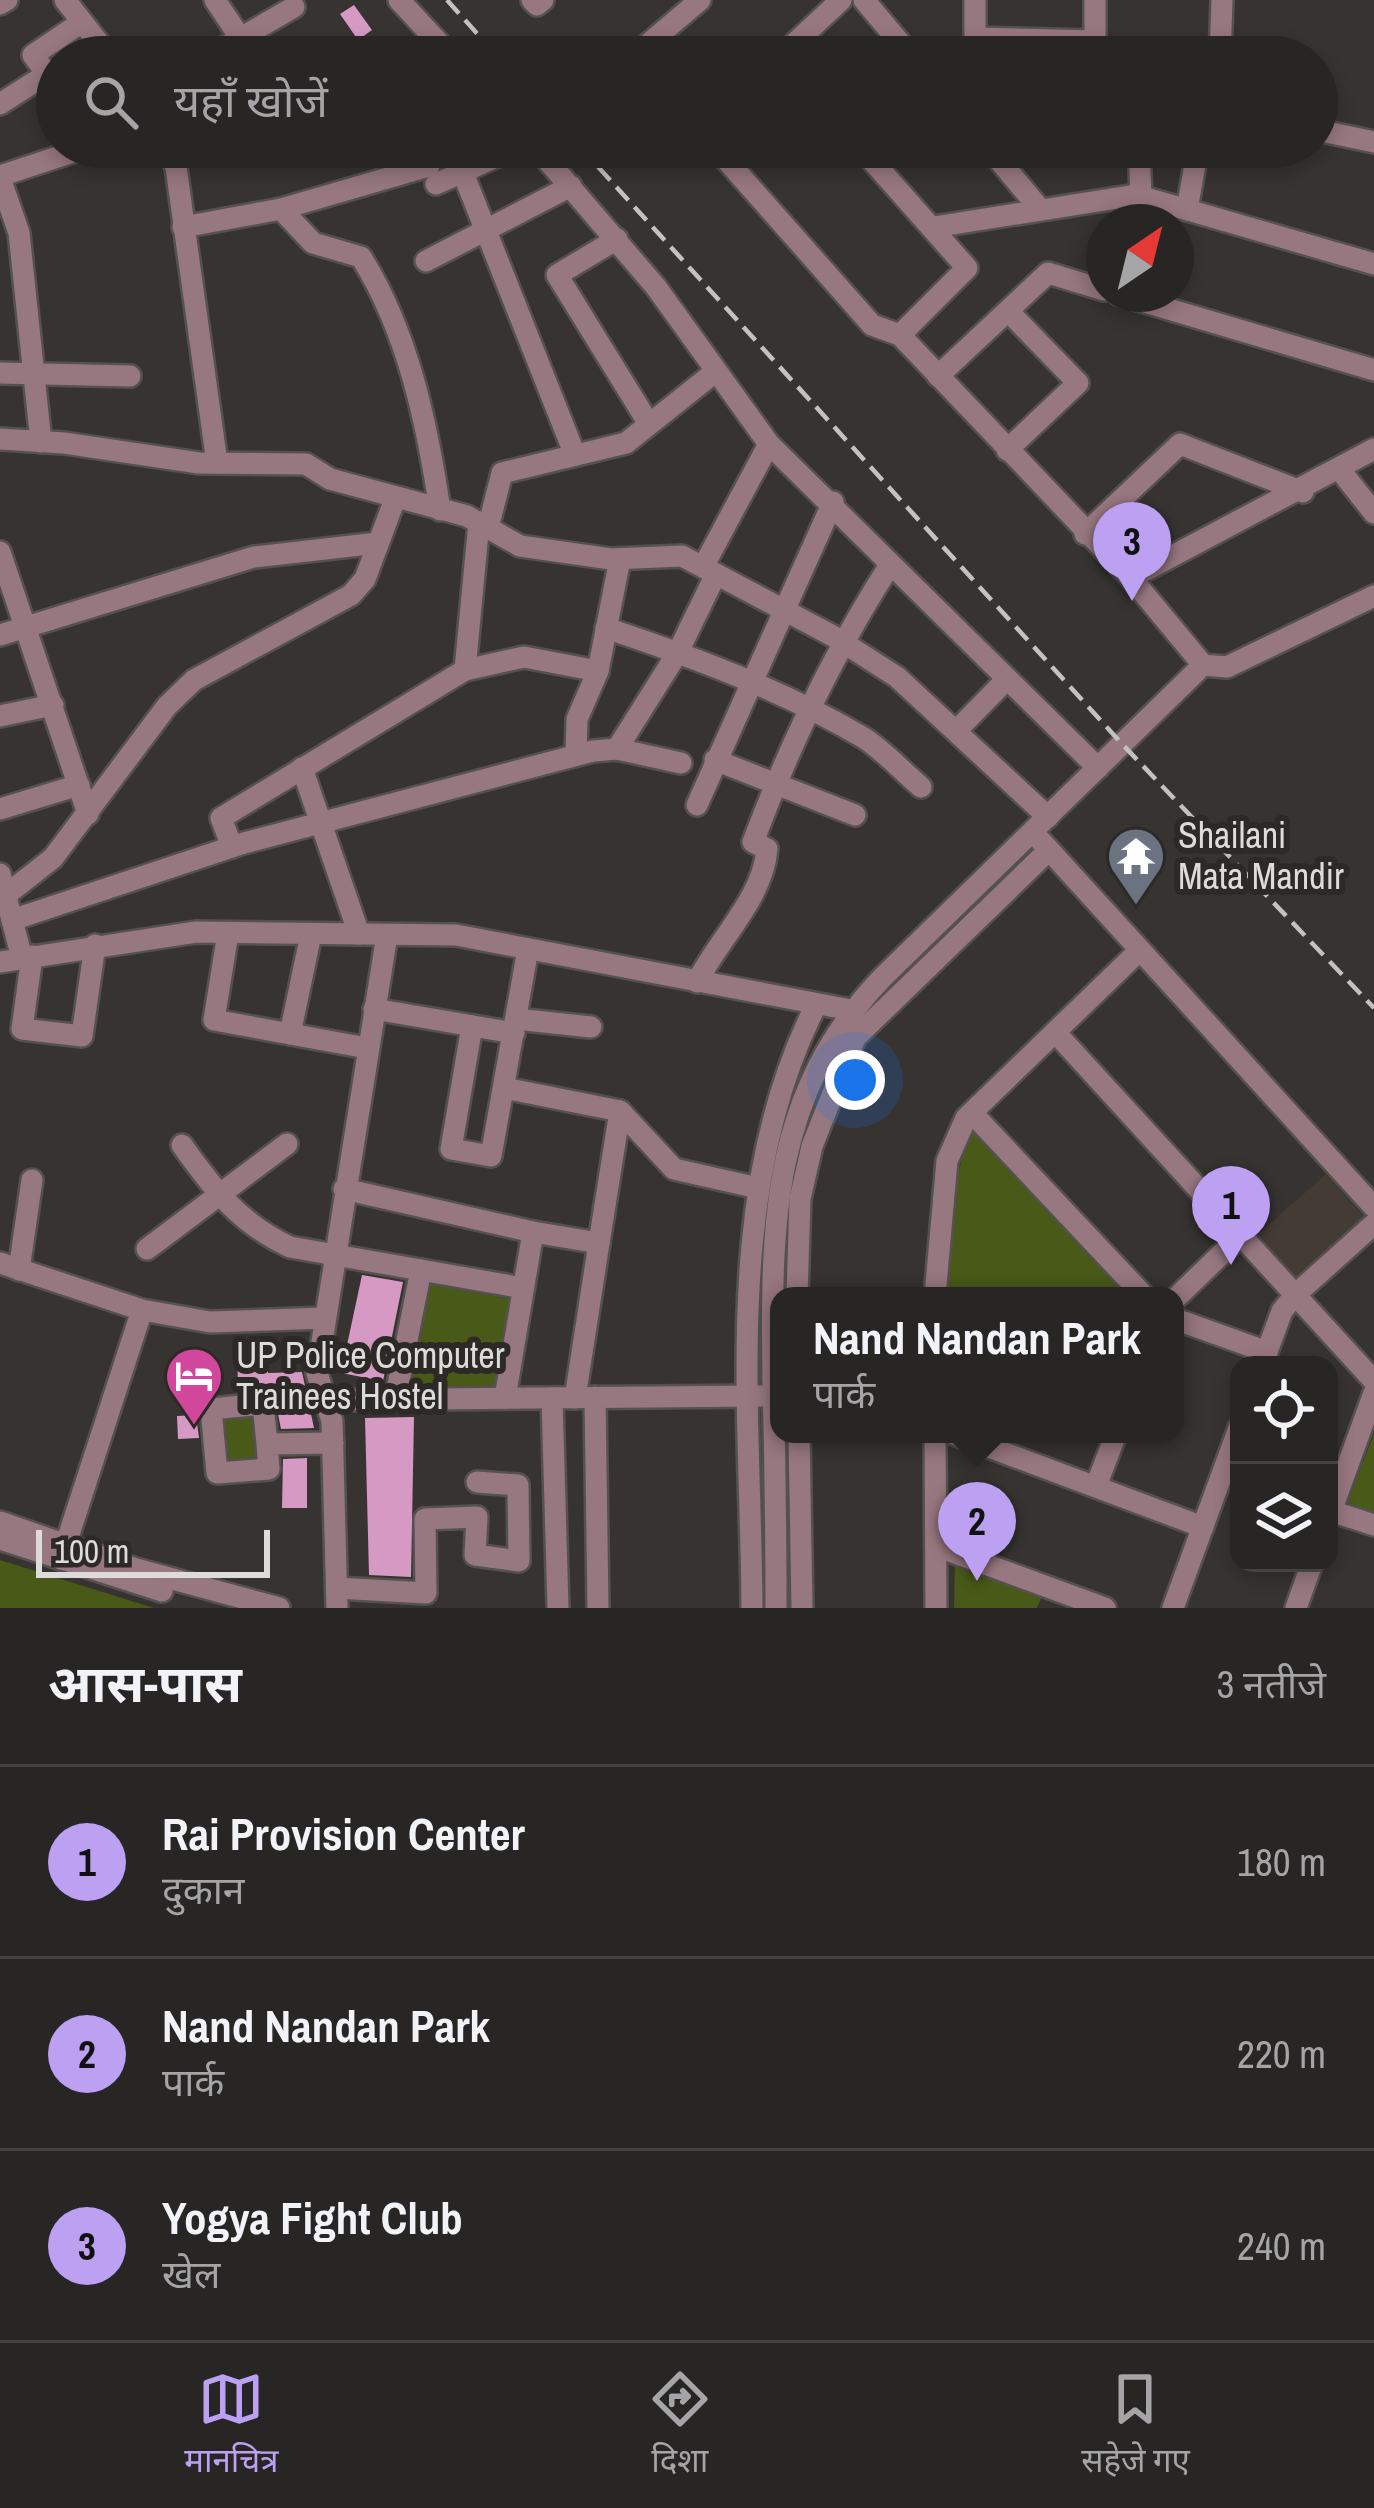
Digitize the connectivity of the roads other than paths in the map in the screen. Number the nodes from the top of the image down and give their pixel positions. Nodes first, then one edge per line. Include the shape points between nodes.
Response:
1 (64, 0) edge
2 (215, 0) edge
3 (398, 0) edge
4 (700, 0) edge
5 (841, 0) edge
6 (864, 0) edge
7 (975, 0) edge
8 (1095, 0) edge
9 (1222, 0) edge
10 (294, 7) dead end
11 (82, 22) junction
12 (239, 35) joint
13 (62, 36) edge
14 (93, 36) edge
15 (432, 36) edge
16 (658, 36) edge
17 (802, 36) edge
18 (894, 36) edge
19 (975, 36) edge
20 (1095, 36) edge
21 (1221, 36) edge
22 (36, 81) edge
23 (0, 104) edge
24 (1338, 134) edge
25 (1374, 142) edge
26 (36, 165) edge
27 (171, 168) edge
28 (474, 168) edge
29 (555, 168) edge
30 (734, 168) edge
31 (879, 168) edge
32 (1006, 168) edge
33 (1140, 168) edge
34 (1194, 168) edge
35 (463, 173) junction
36 (0, 177) edge
37 (572, 186) junction
38 (1142, 197) junction
39 (1139, 204) edge
40 (1166, 204) edge
41 (1188, 204) edge
42 (1040, 208) junction
43 (281, 209) junction
44 (1194, 212) edge
45 (183, 226) junction
46 (934, 227) junction
47 (487, 234) junction
48 (617, 239) junction
49 (426, 261) dead end
50 (1374, 264) edge
51 (1086, 285) edge
52 (1008, 311) junction
53 (1179, 312) edge
54 (900, 334) junction
55 (1374, 370) edge
56 (715, 372) junction
57 (0, 373) edge
58 (34, 374) junction
59 (130, 376) dead end
60 (938, 376) junction
61 (649, 424) junction
62 (0, 440) edge
63 (40, 442) junction
64 (769, 444) junction
65 (1374, 449) edge
66 (1007, 450) junction
67 (575, 455) junction
68 (218, 464) junction
69 (1340, 470) junction
70 (1303, 492) junction
71 (395, 499) junction
72 (832, 502) junction
73 (440, 510) junction
74 (1374, 514) edge
75 (483, 525) junction
76 (1085, 534) junction
77 (378, 544) junction
78 (0, 552) edge
79 (620, 559) junction
80 (890, 565) junction
81 (710, 571) junction
82 (1131, 578) junction
83 (1374, 596) edge
84 (782, 609) junction
85 (606, 628) junction
86 (29, 629) junction
87 (0, 635) edge
88 (842, 641) junction
89 (678, 652) junction
90 (1203, 665) junction
91 (465, 670) junction
92 (598, 671) junction
93 (1007, 679) junction
94 (747, 683) junction
95 (53, 705) junction
96 (809, 710) junction
97 (0, 716) edge
98 (958, 730) junction
99 (617, 749) junction
100 (576, 755) junction
101 (715, 760) junction
102 (681, 764) dead end
103 (302, 768) junction
104 (1098, 768) junction
105 (776, 782) junction
106 (79, 785) junction
107 (920, 787) dead end
108 (697, 805) dead end
109 (0, 809) edge
110 (88, 814) junction
111 (855, 815) dead end
112 (321, 823) junction
113 (1040, 825) junction
114 (232, 847) junction
115 (1049, 850) junction
116 (3, 885) edge
117 (12, 920) junction
118 (228, 933) junction
119 (310, 934) junction
120 (359, 934) junction
121 (387, 935) junction
122 (95, 945) junction
123 (528, 949) junction
124 (1140, 950) junction
125 (18, 959) edge
126 (698, 982) junction
127 (816, 1005) junction
128 (374, 1009) junction
129 (851, 1010) junction
130 (472, 1025) junction
131 (515, 1026) junction
132 (591, 1027) dead end
133 (1055, 1032) junction
134 (290, 1034) junction
135 (367, 1048) junction
136 (504, 1088) junction
137 (620, 1111) junction
138 (972, 1112) junction
139 (286, 1144) dead end
140 (182, 1145) dead end
141 (32, 1180) dead end
142 (758, 1188) junction
143 (344, 1189) junction
144 (218, 1196) junction
145 (1374, 1208) edge
146 (1374, 1225) edge
147 (533, 1232) junction
148 (1241, 1235) junction
149 (599, 1243) junction
150 (147, 1249) dead end
151 (334, 1256) junction
152 (9, 1266) edge
153 (422, 1270) junction
154 (776, 1287) edge
155 (797, 1287) edge
156 (936, 1287) edge
157 (1136, 1287) edge
158 (523, 1288) junction
159 (1184, 1290) edge
160 (1295, 1294) junction
161 (142, 1310) junction
162 (325, 1318) junction
163 (1184, 1323) edge
164 (770, 1340) edge
165 (1257, 1356) edge
166 (1265, 1356) edge
167 (1374, 1381) edge
168 (1374, 1393) edge
169 (762, 1395) junction
170 (505, 1398) junction
171 (574, 1398) junction
172 (326, 1400) junction
173 (395, 1400) junction
174 (333, 1443) junction
175 (799, 1443) edge
176 (935, 1443) edge
177 (979, 1443) edge
178 (1112, 1443) edge
179 (267, 1444) dead end
180 (1230, 1453) edge
181 (477, 1482) dead end
182 (1096, 1486) junction
183 (1338, 1492) edge
184 (1338, 1516) edge
185 (0, 1522) edge
186 (1374, 1525) edge
187 (1203, 1527) junction
188 (0, 1539) edge
189 (936, 1546) junction
190 (63, 1552) junction
191 (1309, 1572) edge
192 (337, 1598) edge
193 (1050, 1599) edge
194 (227, 1608) edge
195 (279, 1608) edge
196 (558, 1608) edge
197 (598, 1608) edge
198 (752, 1608) edge
199 (776, 1608) edge
200 (802, 1608) edge
201 (936, 1608) edge
202 (1106, 1608) edge
203 (1173, 1608) edge
204 (1296, 1608) edge

1 - 11 street
2 - 12 street
3 - 15 street
4 - 16 street
5 - 17 street
6 - 18 street
7 - 19 street
8 - 20 street
9 - 21 street
10 - 12 street
11 - 13 street
11 - 14 street
22 - 23 street
24 - 25 street
26 - 36 street
27 - 45 street
28 - 35 street
29 - 37 street
30 - 54 street via 872,325
31 - 46 street
32 - 42 street
33 - 38 street
34 - 41 street
35 - 43 street
35 - 47 street
36 - 58 street via 20,233
37 - 47 street
37 - 48 street
38 - 39 street
38 - 40 street
38 - 42 street
42 - 46 street
43 - 45 street
43 - 73 street via 313,243 361,257 384,293 416,385
44 - 50 street
45 - 68 street
46 - 54 street via 967,268
47 - 49 street
47 - 67 street
48 - 56 street
48 - 61 street via 557,274
51 - 52 street via 1048,273
52 - 60 street
52 - 66 street via 1078,383
53 - 55 street
54 - 60 street
56 - 61 street
56 - 64 street
57 - 58 street
58 - 59 street
58 - 63 street
60 - 66 street
61 - 67 street via 626,443
62 - 63 street
63 - 68 street
64 - 72 street
64 - 81 street
65 - 69 street
66 - 76 street
67 - 75 street via 502,473
68 - 71 street via 306,464
69 - 70 street
69 - 74 street
70 - 76 street via 1180,444
70 - 82 street
71 - 73 street
71 - 77 street
72 - 80 street
72 - 84 street
73 - 75 street
75 - 79 street via 520,546
75 - 91 street
76 - 82 street
77 - 86 street via 254,557
77 - 110 street via 351,595 194,680
78 - 86 street
79 - 81 street via 682,556
79 - 85 street
80 - 88 street
80 - 93 street
81 - 84 street
81 - 89 street
82 - 90 street
83 - 90 street via 1227,667
84 - 88 street
84 - 94 street
85 - 89 street
85 - 92 street
86 - 87 street
86 - 95 street
88 - 96 street
88 - 98 street
89 - 94 street
89 - 99 street
90 - 104 street
91 - 92 street via 524,657
91 - 103 street
92 - 100 street via 578,719
93 - 98 street
93 - 104 street
94 - 96 street
94 - 101 street
95 - 97 street
95 - 106 street
96 - 105 street
96 - 107 street via 867,740
98 - 113 street
99 - 100 street
99 - 102 street
100 - 112 street
101 - 105 street
101 - 108 street
103 - 112 street
103 - 114 street via 221,818
104 - 113 street
105 - 111 street
105 - 126 street via 753,842 766,849 764,880
106 - 109 street
106 - 110 street
110 - 116 street via 53,858
112 - 114 street
112 - 120 street
113 - 115 street
113 - 129 street
114 - 117 street
115 - 124 street
115 - 155 street via 855,1038 812,1146 800,1199
116 - 117 street
117 - 125 street
118 - 119 street
118 - 122 street
118 - 134 street via 214,1020
119 - 120 street
119 - 134 street
120 - 121 street
121 - 123 street via 456,935
121 - 128 street
122 - 125 street
122 - 125 street via 82,1036 22,1029
123 - 126 street
123 - 131 street
124 - 133 street
124 - 145 street
126 - 127 street
127 - 129 street
127 - 142 street via 780,1088
128 - 130 street
128 - 135 street
129 - 154 street via 818,1063 776,1190
130 - 131 street
130 - 136 street via 451,1149 491,1156
131 - 132 street
131 - 136 street
133 - 138 street
133 - 148 street
134 - 135 street
135 - 143 street
136 - 137 street
137 - 142 street via 674,1169
137 - 149 street
138 - 156 street via 946,1161
138 - 157 street
139 - 144 street
140 - 144 street
141 - 152 street
142 - 169 street via 749,1260
143 - 147 street
143 - 151 street
144 - 150 street
144 - 151 street via 255,1231
146 - 160 street
147 - 149 street
147 - 158 street
148 - 159 street
148 - 160 street
149 - 171 street
151 - 153 street
151 - 162 street
152 - 161 street
153 - 158 street
153 - 173 street
158 - 170 street
160 - 166 street
160 - 167 street
161 - 162 street via 210,1322
161 - 190 street
162 - 172 street via 317,1373
163 - 165 street
164 - 169 street
168 - 183 street
169 - 171 street
169 - 198 street
169 - 199 street
170 - 171 street
170 - 173 street
171 - 196 street
171 - 197 street
172 - 173 street
172 - 174 street
174 - 179 street
174 - 192 street
175 - 200 street
176 - 189 street
177 - 182 street
178 - 182 street
180 - 187 street
181 - 192 street via 518,1485 519,1561 475,1556 477,1517 425,1519 426,1593
182 - 187 street
184 - 186 street
185 - 190 street
187 - 203 street
188 - 190 street
189 - 193 street
189 - 201 street
190 - 194 street
190 - 195 street
191 - 204 street
193 - 202 street

